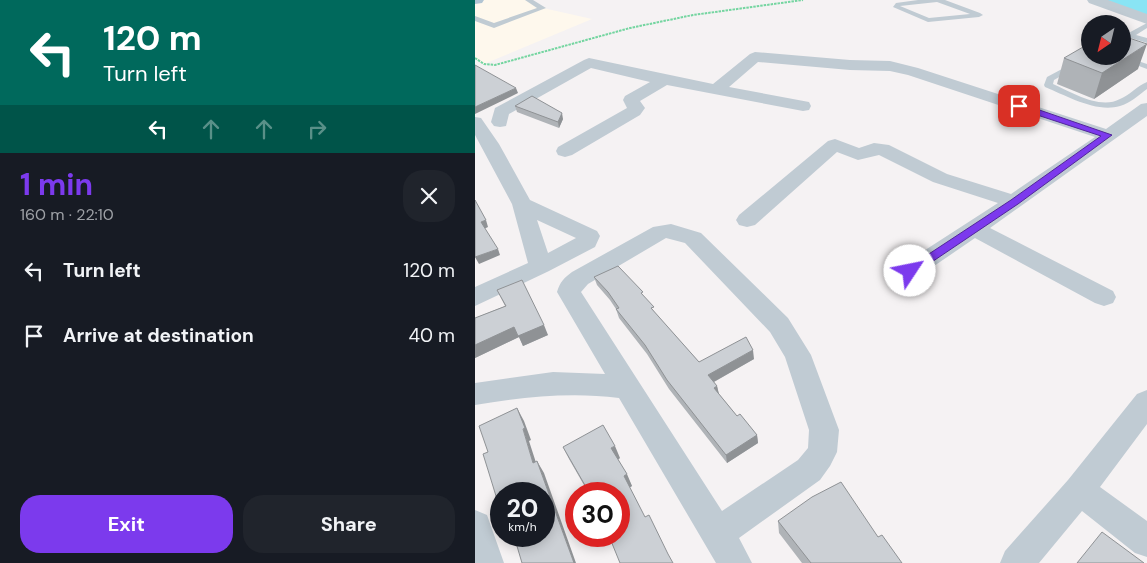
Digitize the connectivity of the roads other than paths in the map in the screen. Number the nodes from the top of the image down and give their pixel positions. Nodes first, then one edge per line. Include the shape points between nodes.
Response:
1 (528, 0) edge
2 (938, 0) edge
3 (1094, 0) edge
4 (475, 18) edge
5 (1147, 19) edge
6 (1147, 25) edge
7 (1131, 34) edge
8 (1131, 35) edge
9 (1147, 41) edge
10 (1131, 61) edge
11 (1081, 62) edge
12 (1147, 67) edge
13 (664, 80) junction
14 (1147, 85) edge
15 (716, 90) junction
16 (803, 106) dead end
17 (1147, 109) edge
18 (475, 122) edge
19 (500, 122) dead end
20 (1108, 135) junction
21 (565, 150) dead end
22 (1014, 202) junction
23 (522, 204) junction
24 (747, 220) dead end
25 (974, 228) junction
26 (541, 266) junction
27 (910, 271) dead end
28 (475, 297) edge
29 (1103, 297) dead end
30 (629, 388) junction
31 (475, 394) edge
32 (1147, 402) edge
33 (1079, 490) junction
34 (475, 526) edge
35 (717, 534) junction
36 (1147, 541) edge
37 (487, 563) edge
38 (735, 563) edge
39 (1017, 563) edge

1 - 4 lane via 543,8 494,26
2 - 2 lane via 898,4 896,7 928,20 979,15
3 - 5 street
6 - 7 lane
8 - 9 lane
10 - 12 lane
11 - 14 lane via 1050,79 1048,85 1109,105 1117,104
13 - 15 street
13 - 19 street via 589,63 501,112
13 - 21 street via 631,100 635,111
15 - 16 street
15 - 20 street via 755,57 890,66
17 - 20 street
18 - 23 street via 491,144
20 - 22 street
22 - 24 street via 940,178 882,149 874,148 858,154 835,145
22 - 25 street
23 - 26 street
23 - 26 street via 589,236 587,242
25 - 27 street
25 - 29 street
26 - 28 street
30 - 31 street via 578,383 545,384
30 - 35 street
30 - 35 street via 572,300 571,285 661,232 683,234 693,238 791,341 826,443 822,457 809,470
32 - 33 street
33 - 36 street
33 - 39 street
34 - 37 street
35 - 38 street

